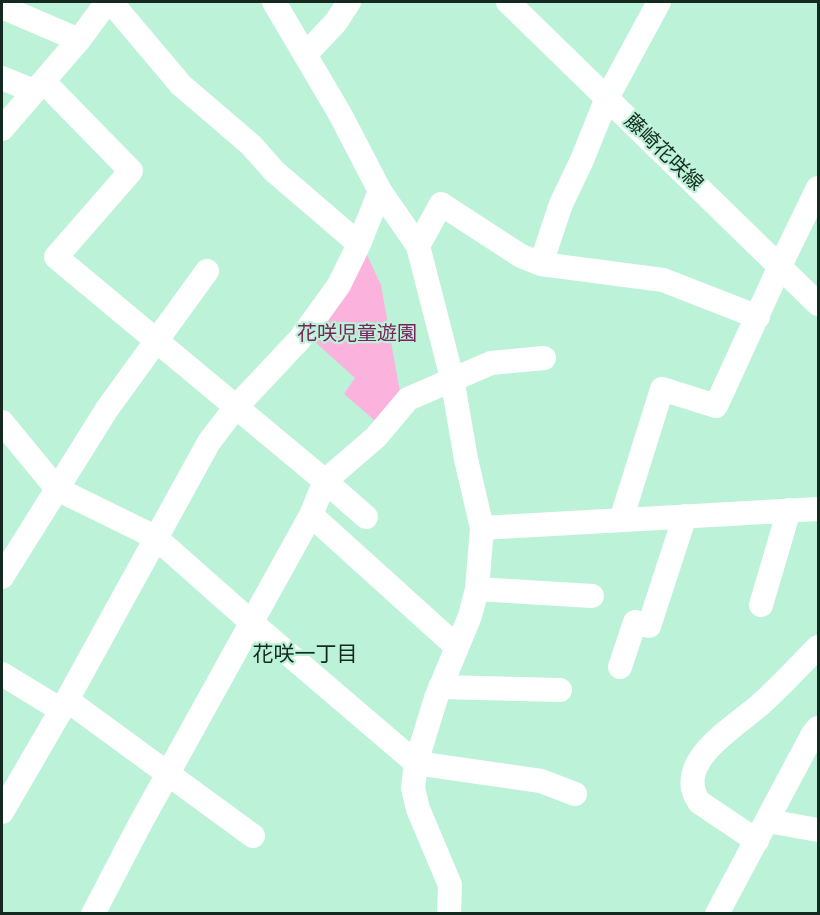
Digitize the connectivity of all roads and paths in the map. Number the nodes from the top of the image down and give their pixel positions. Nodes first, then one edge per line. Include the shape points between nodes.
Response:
1 (109, 2) edge
2 (274, 2) edge
3 (349, 2) edge
4 (508, 2) edge
5 (659, 2) edge
6 (2, 7) edge
7 (79, 40) junction
8 (305, 55) junction
9 (2, 78) edge
10 (39, 86) junction
11 (607, 98) junction
12 (2, 129) edge
13 (819, 188) edge
14 (380, 191) junction
15 (359, 244) junction
16 (418, 246) junction
17 (540, 264) junction
18 (780, 266) junction
19 (205, 274) dead end
20 (819, 304) edge
21 (758, 317) junction
22 (156, 339) junction
23 (544, 358) dead end
24 (452, 378) junction
25 (235, 408) junction
26 (2, 422) edge
27 (326, 481) junction
28 (57, 489) junction
29 (819, 508) edge
30 (789, 510) junction
31 (311, 515) junction
32 (685, 516) junction
33 (366, 517) dead end
34 (621, 520) junction
35 (482, 528) junction
36 (155, 537) junction
37 (2, 577) edge
38 (477, 589) junction
39 (592, 596) dead end
40 (761, 605) dead end
41 (251, 622) junction
42 (457, 647) junction
43 (819, 647) edge
44 (620, 667) dead end
45 (2, 674) edge
46 (440, 687) junction
47 (560, 690) dead end
48 (64, 705) junction
49 (819, 728) edge
50 (416, 763) junction
51 (169, 773) junction
52 (575, 794) dead end
53 (2, 812) edge
54 (819, 830) edge
55 (762, 831) junction
56 (253, 836) dead end
57 (93, 914) edge
58 (449, 914) edge
59 (717, 914) edge

1 - 7 street
1 - 15 street via 180,86
2 - 8 street
3 - 8 street
4 - 11 street, 藤崎花咲線
5 - 11 street
6 - 7 street
7 - 10 street
8 - 14 street
9 - 10 street
10 - 12 street
10 - 22 street via 131,171 56,257
11 - 17 street
11 - 18 street, 藤崎花咲線
13 - 18 street
14 - 15 street
14 - 16 street
15 - 25 street via 339,285 300,339
16 - 17 street via 441,204 521,256
16 - 24 street
17 - 21 street via 663,280
18 - 20 street, 藤崎花咲線
18 - 21 street
19 - 22 street via 207,271
21 - 34 street via 716,406 662,389
22 - 25 street
22 - 28 street
23 - 24 street via 491,363
24 - 27 street via 408,399 376,437
24 - 35 street
25 - 27 street
25 - 36 street via 209,442
26 - 28 street
27 - 31 street
27 - 33 street
28 - 36 street
28 - 37 street
29 - 30 street
30 - 32 street
30 - 40 street
31 - 41 street
31 - 42 street
32 - 34 street
32 - 44 street via 649,626 634,622
34 - 35 street
35 - 38 street
36 - 41 street
36 - 48 street
38 - 39 street
38 - 42 street
41 - 50 street
41 - 51 street
42 - 46 street
43 - 55 street via 761,704 711,745 692,778 699,802
45 - 48 street
46 - 47 street
46 - 50 street
48 - 51 street
48 - 53 street
49 - 55 street
50 - 52 street via 542,781
50 - 58 street via 413,788 450,885
51 - 56 street
51 - 57 street
54 - 55 street
55 - 59 street

